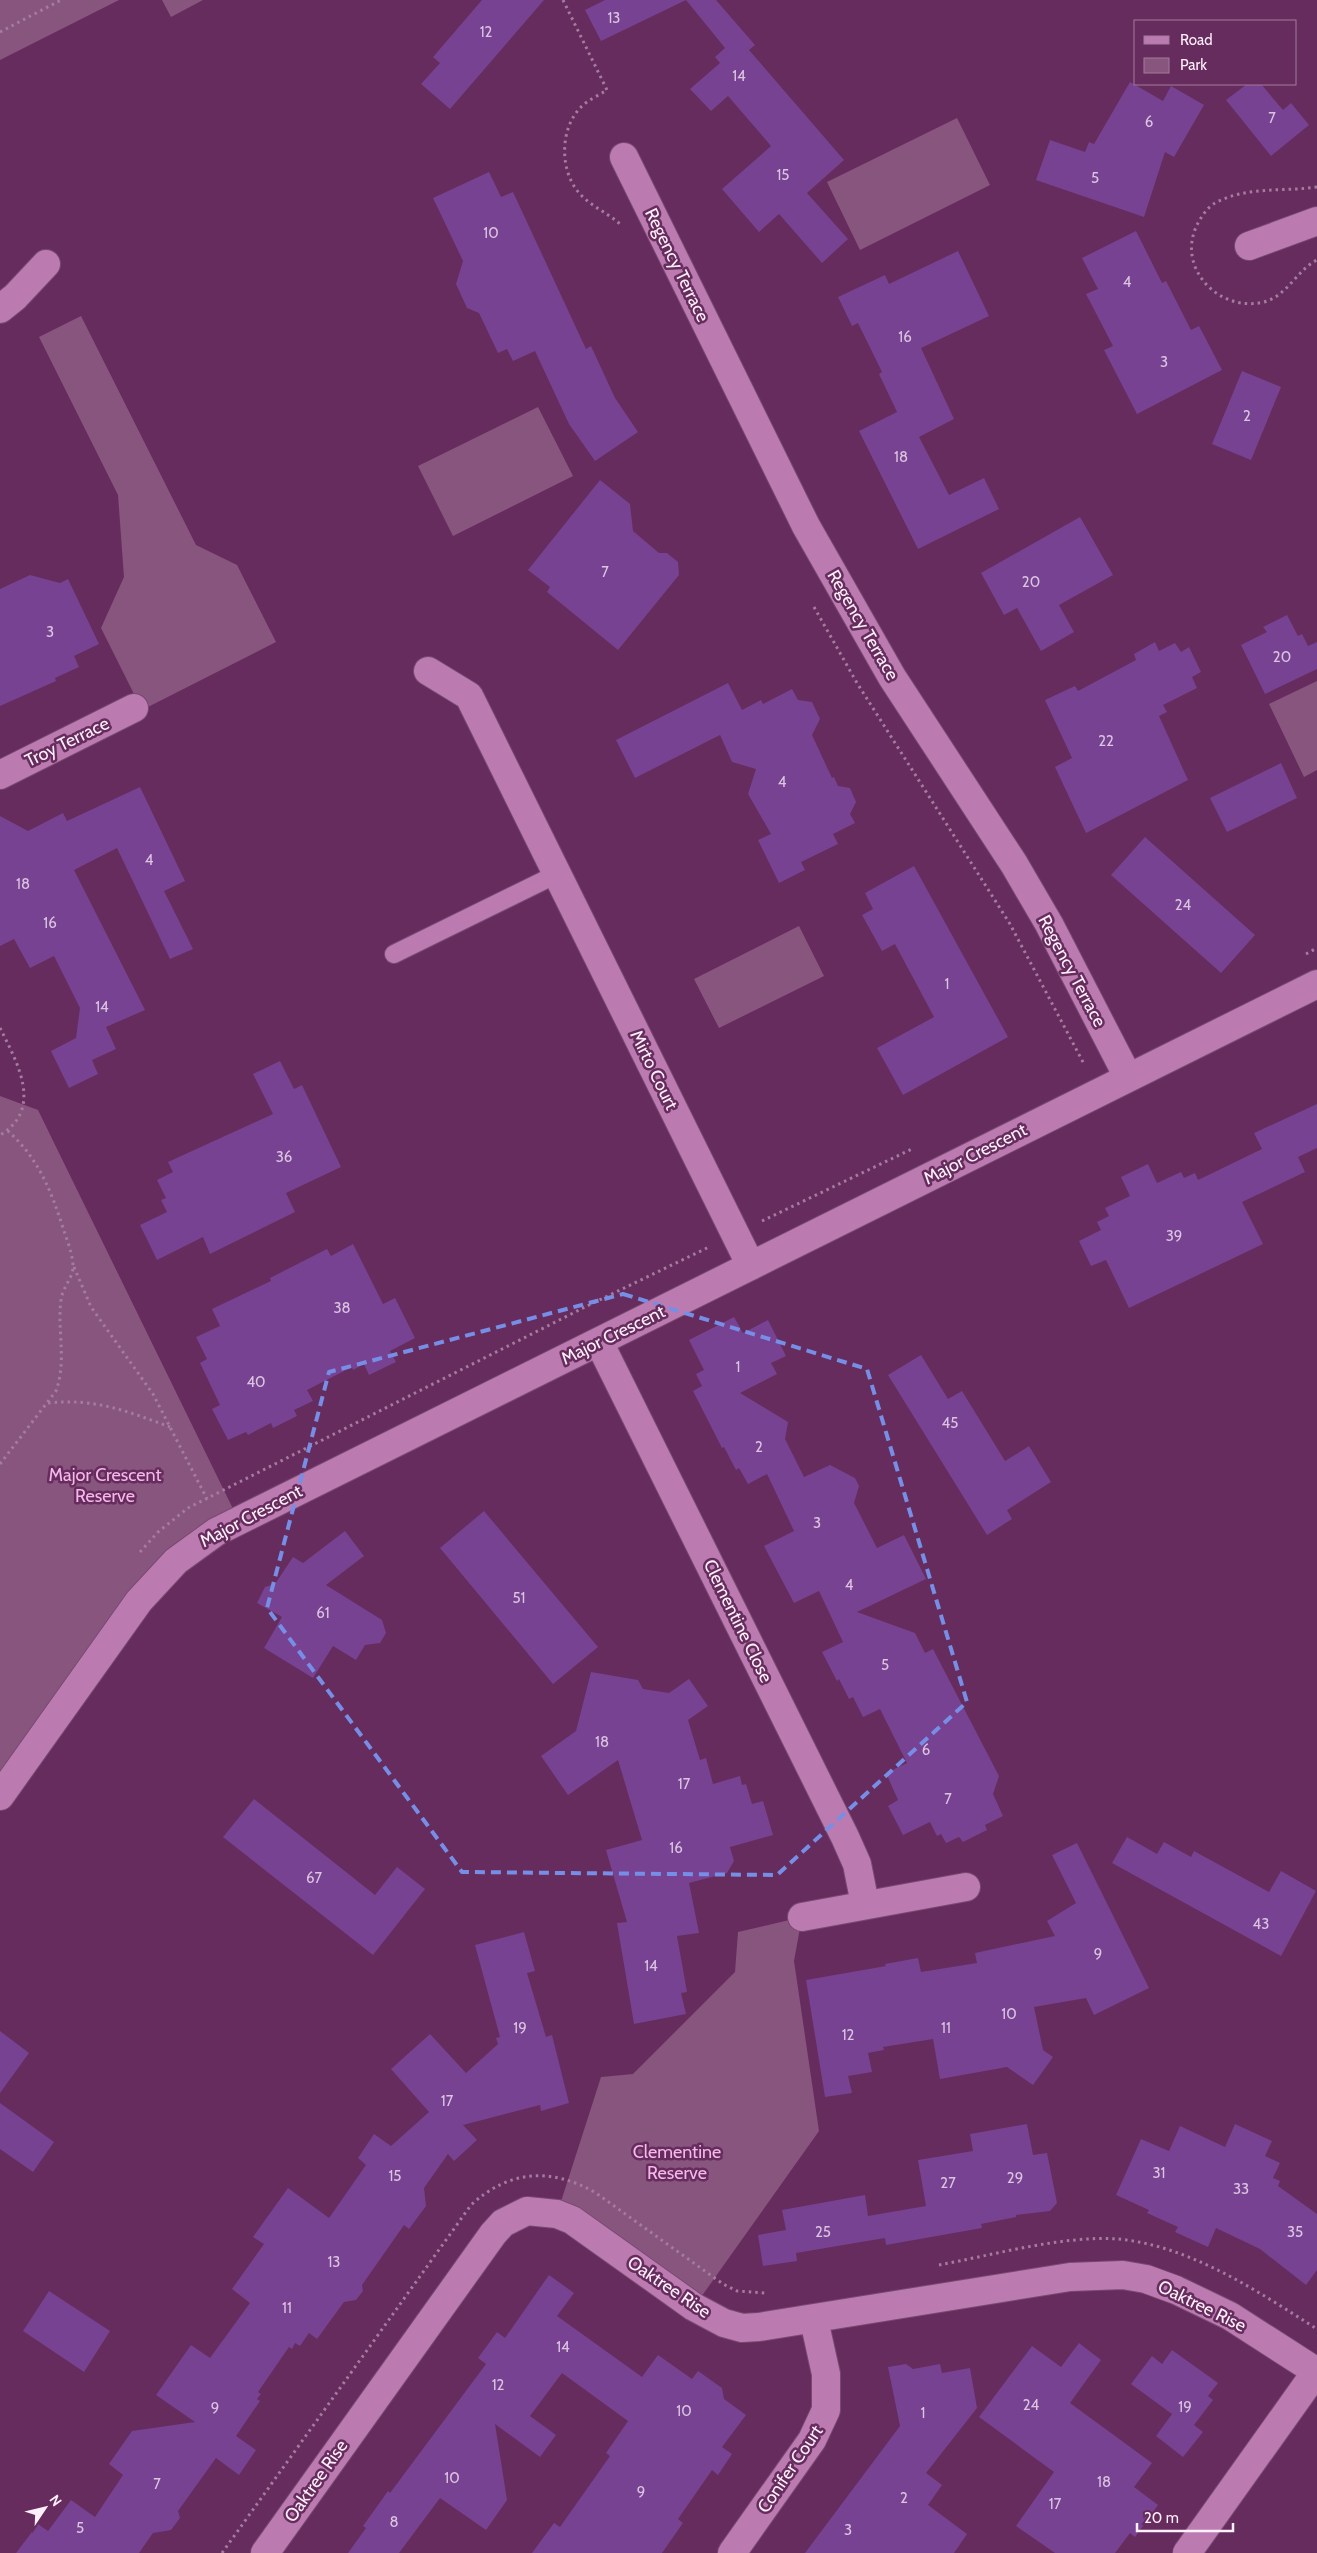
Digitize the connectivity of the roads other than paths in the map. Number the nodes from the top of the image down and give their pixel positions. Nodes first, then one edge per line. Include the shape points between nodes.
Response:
1 (624, 157) dead end
2 (1317, 221) edge
3 (1249, 246) dead end
4 (46, 264) dead end
5 (0, 309) edge
6 (428, 671) dead end
7 (134, 708) dead end
8 (0, 775) edge
9 (557, 874) junction
10 (394, 954) dead end
11 (1317, 984) edge
12 (1128, 1077) junction
13 (751, 1266) junction
14 (599, 1342) junction
15 (0, 1796) edge
16 (966, 1887) dead end
17 (865, 1904) junction
18 (802, 1917) dead end
19 (814, 2320) junction
20 (1316, 2372) edge
21 (265, 2553) edge
22 (732, 2553) edge
23 (1188, 2553) edge

1 - 12 street, Regency Terrace via 806,526 892,677 1014,864
2 - 3 street
4 - 5 street
6 - 9 street, Mirto Court via 469,696
7 - 8 street, Troy Terrace
9 - 10 lane
9 - 13 street, Mirto Court
11 - 12 street, Major Crescent
12 - 13 street, Major Crescent
13 - 14 street, Major Crescent
14 - 15 street, Major Crescent via 238,1519 195,1545 157,1579 139,1601
14 - 17 street, Clementine Close via 845,1837 857,1864
16 - 17 street
17 - 18 street
19 - 20 street, Oaktree Rise via 1070,2277 1123,2275 1176,2290 1230,2316
19 - 21 street, Oaktree Rise via 759,2328 724,2323 694,2307 572,2220 541,2211 514,2217 492,2234
19 - 22 street, Conifer Court via 826,2374 826,2410 812,2440
20 - 23 street

